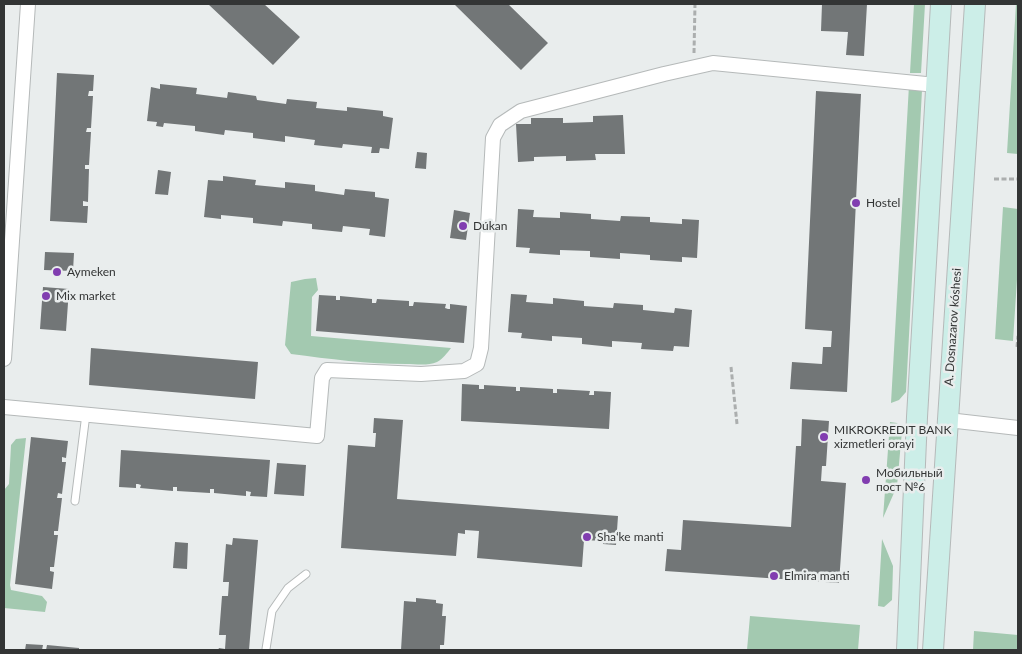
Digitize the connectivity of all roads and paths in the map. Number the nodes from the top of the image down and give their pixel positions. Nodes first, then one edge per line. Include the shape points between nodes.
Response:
1 (28, 4) edge
2 (695, 4) edge
3 (941, 4) edge
4 (975, 4) edge
5 (694, 67) junction
6 (936, 85) junction
7 (994, 179) dead end
8 (1018, 179) edge
9 (1018, 336) edge
10 (1018, 346) edge
11 (4, 360) edge
12 (731, 367) dead end
13 (4, 407) edge
14 (86, 414) junction
15 (948, 420) junction
16 (737, 424) dead end
17 (1018, 428) edge
18 (75, 501) dead end
19 (306, 574) dead end
20 (266, 649) edge
21 (907, 650) edge
22 (933, 650) edge

1 - 11 street
2 - 5 path
3 - 6 main road
4 - 15 main road, A. Dosnazarov kóshesi
5 - 6 street via 713,63
5 - 14 street via 521,111 500,125 494,138 481,348 477,364 464,371 421,374 328,370 322,378 317,436
6 - 21 main road
7 - 8 path
9 - 10 path
12 - 16 path
13 - 14 street
14 - 18 lane
15 - 17 street
15 - 22 main road, A. Dosnazarov kóshesi
19 - 20 lane via 288,588 272,611

